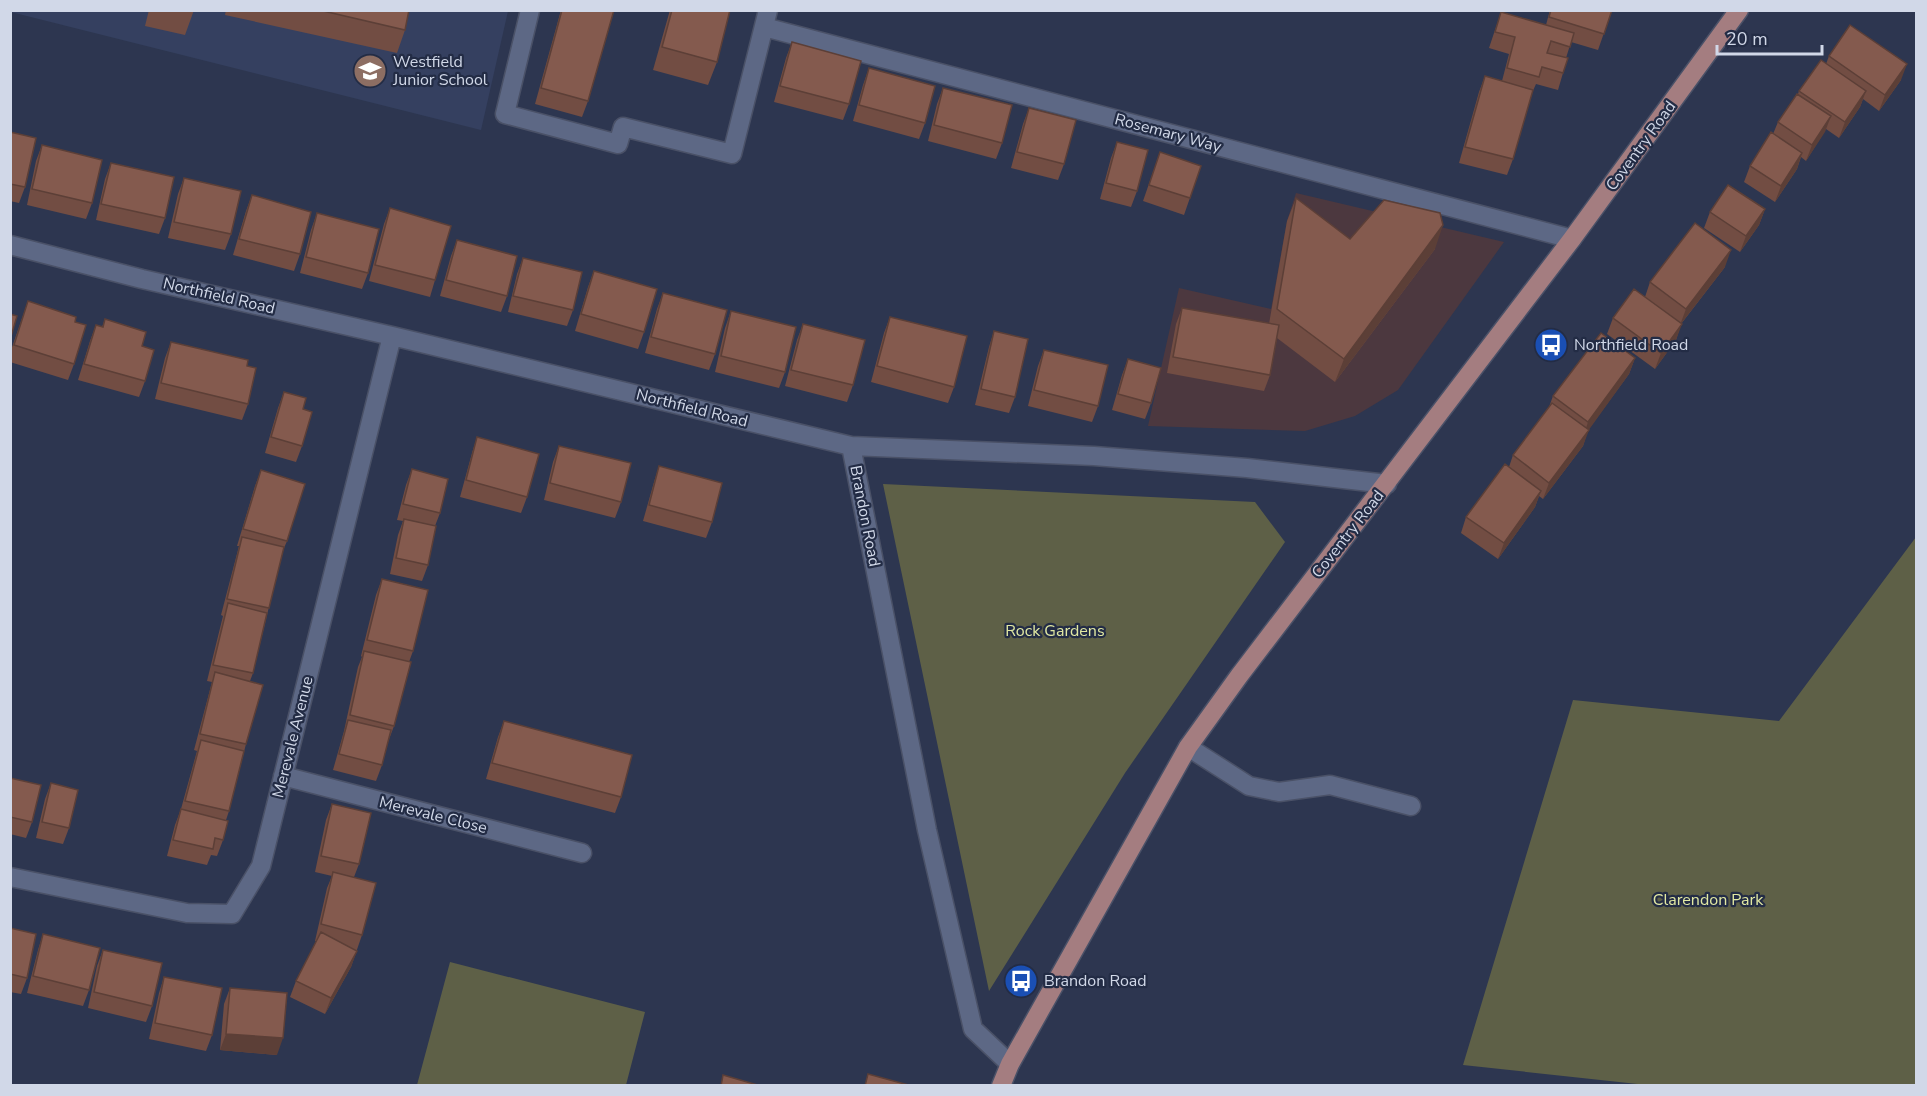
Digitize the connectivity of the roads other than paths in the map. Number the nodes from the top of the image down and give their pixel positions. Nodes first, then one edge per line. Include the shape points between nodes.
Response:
1 (530, 10) edge
2 (1740, 10) edge
3 (766, 19) edge
4 (1572, 239) junction
5 (10, 245) edge
6 (392, 336) junction
7 (851, 446) junction
8 (1387, 484) junction
9 (1188, 747) junction
10 (283, 776) junction
11 (1411, 806) dead end
12 (582, 853) dead end
13 (10, 877) edge
14 (1010, 1064) junction
15 (1001, 1086) edge

1 - 3 street via 505,114 618,144 623,127 732,154
2 - 4 main road, Coventry Road
3 - 4 street, Rosemary Way
4 - 8 main road, Coventry Road
5 - 6 street, Northfield Road
6 - 7 street, Northfield Road
6 - 10 street, Merevale Avenue
7 - 8 street, Northfield Road via 1094,456
7 - 14 street, Brandon Road via 927,830 973,1029
8 - 9 main road, Coventry Road
9 - 11 street via 1249,786 1279,792 1330,785
9 - 14 main road, Coventry Road
10 - 12 street, Merevale Close
10 - 13 street, Merevale Avenue via 261,866 232,914 187,913
14 - 15 main road, Coventry Road

